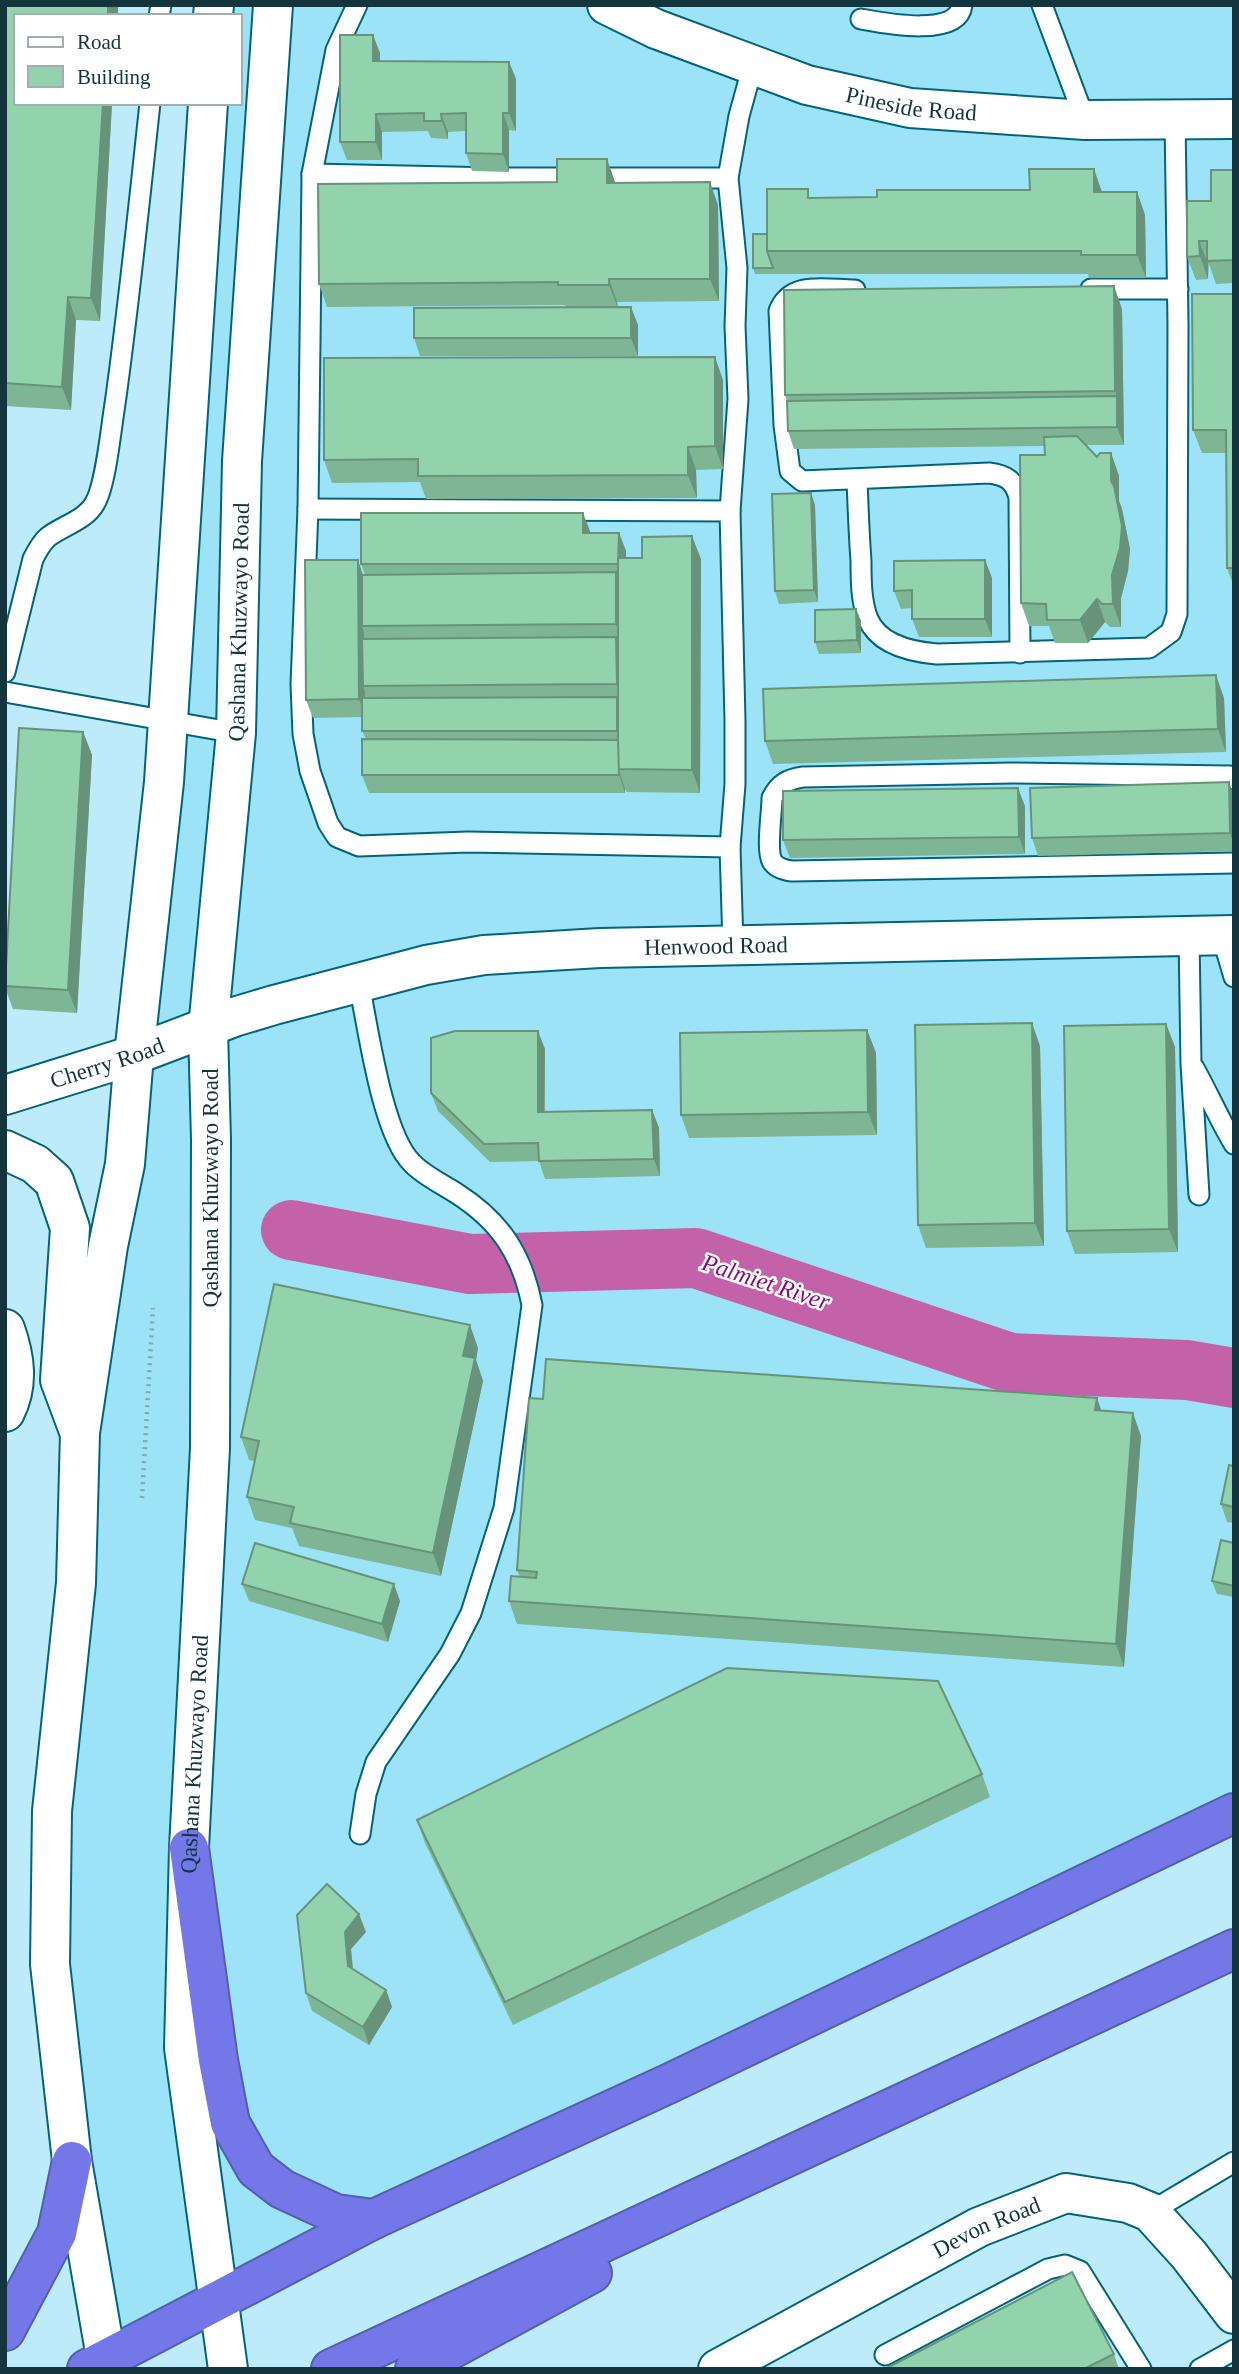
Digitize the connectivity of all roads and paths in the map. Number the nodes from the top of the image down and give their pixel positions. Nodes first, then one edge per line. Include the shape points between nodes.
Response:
1 (273, 5) edge
2 (357, 5) edge
3 (607, 5) edge
4 (962, 5) edge
5 (1042, 5) edge
6 (861, 19) dead end
7 (753, 65) junction
8 (150, 105) edge
9 (208, 105) edge
10 (1175, 119) junction
11 (1234, 119) edge
12 (1084, 120) junction
13 (312, 174) junction
14 (728, 178) junction
15 (876, 289) edge
16 (1067, 289) edge
17 (1178, 289) junction
18 (857, 480) junction
19 (308, 509) junction
20 (730, 511) junction
21 (1020, 653) junction
22 (5, 672) edge
23 (5, 692) edge
24 (168, 721) junction
25 (236, 733) junction
26 (1234, 779) edge
27 (730, 847) junction
28 (1234, 863) edge
29 (1215, 936) edge
30 (733, 945) junction
31 (1234, 976) edge
32 (359, 984) junction
33 (208, 1029) junction
34 (134, 1055) junction
35 (1191, 1064) junction
36 (5, 1095) edge
37 (1234, 1144) edge
38 (5, 1150) edge
39 (1199, 1195) dead end
40 (153, 1308) dead end
41 (5, 1329) edge
42 (5, 1412) edge
43 (80, 1433) junction
44 (142, 1498) dead end
45 (1234, 1813) edge
46 (360, 1834) dead end
47 (189, 1848) junction
48 (1234, 1949) edge
49 (72, 2161) junction
50 (1234, 2162) edge
51 (732, 2184) junction
52 (1150, 2212) junction
53 (374, 2219) junction
54 (219, 2301) junction
55 (1234, 2314) edge
56 (5, 2331) edge
57 (1234, 2350) edge
58 (885, 2355) dead end
59 (100, 2366) edge
60 (228, 2369) edge
61 (331, 2369) edge
62 (415, 2369) edge
63 (718, 2369) edge
64 (1141, 2369) edge
65 (1200, 2369) edge

1 - 25 main road, Qashana Khuzwayo Road via 242,461
2 - 13 lane via 336,51
3 - 7 main road, Pineside Road via 656,29
4 - 6 lane via 954,19 917,27
5 - 12 lane
7 - 12 main road, Pineside Road via 807,85 910,108
7 - 14 lane
8 - 22 lane via 122,355 100,488 95,504 49,536 33,559
9 - 24 main road
10 - 11 main road, Pineside Road
10 - 12 main road, Pineside Road
10 - 17 lane
13 - 14 lane
13 - 19 lane
14 - 20 lane via 737,268 738,399
15 - 18 lane via 799,290 785,298 779,311 790,471 802,481
16 - 17 lane
17 - 21 lane via 1176,622 1171,632 1149,648
18 - 21 lane via 862,588 868,620 875,630 895,645 919,652
18 - 21 lane via 989,472 1012,481 1019,498
19 - 20 lane
19 - 27 lane via 301,642 303,733 315,789 337,837 359,846 468,842
20 - 27 lane via 735,721
23 - 24 lane
24 - 25 lane
24 - 34 main road
25 - 33 main road, Qashana Khuzwayo Road
26 - 28 lane via 1012,773 803,777 784,782 772,798 771,853 775,865 792,872
27 - 30 lane
29 - 30 main road, Henwood Road
29 - 31 lane
29 - 35 lane
30 - 32 main road, Henwood Road via 484,955
32 - 33 main road, Henwood Road via 274,1005
32 - 46 lane via 384,1105 397,1140 412,1163 477,1206 495,1224 527,1277 532,1305 504,1508 471,1613 450,1654 376,1762
33 - 34 main road, Cherry Road
33 - 47 main road, Qashana Khuzwayo Road via 210,1448
34 - 36 main road, Cherry Road
34 - 43 main road via 125,1164
35 - 37 lane
35 - 39 lane
38 - 43 main road via 35,1164 54,1181 64,1205 70,1228 60,1380
40 - 44 path
41 - 42 main road via 15,1369
43 - 49 main road via 76,1583 51,1811 50,1964
45 - 53 highway
47 - 53 highway via 230,2123 257,2169 282,2189 336,2214
47 - 54 main road, Qashana Khuzwayo Road via 184,2048
48 - 51 highway
49 - 56 highway via 57,2233
49 - 59 main road
50 - 52 lane
51 - 61 highway
51 - 62 highway via 688,2218
52 - 55 main road, Devon Road
52 - 63 main road, Devon Road via 1129,2203 1066,2193 979,2227
53 - 54 highway
54 - 59 highway
54 - 60 main road, Qashana Khuzwayo Road
57 - 65 lane
58 - 64 lane via 1048,2269 1065,2265 1080,2271

